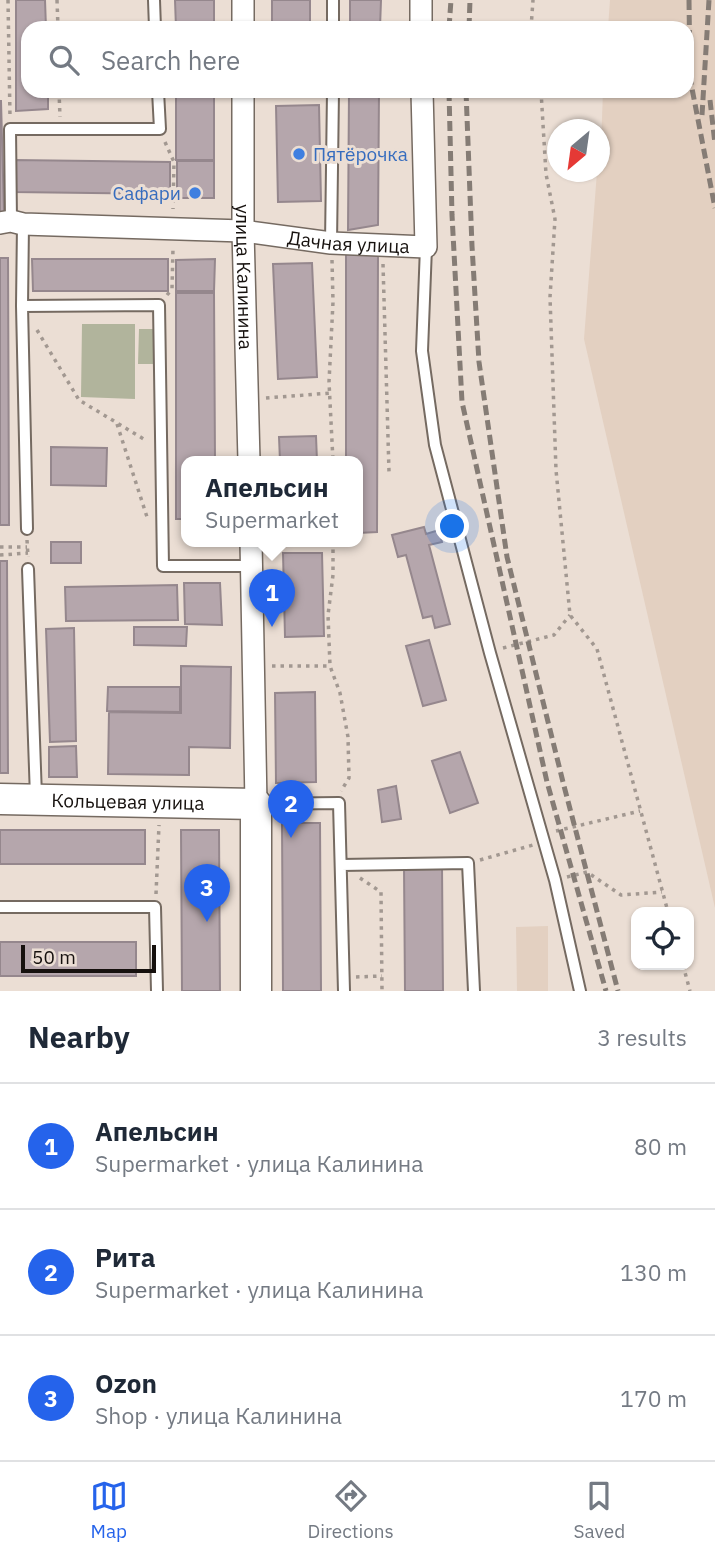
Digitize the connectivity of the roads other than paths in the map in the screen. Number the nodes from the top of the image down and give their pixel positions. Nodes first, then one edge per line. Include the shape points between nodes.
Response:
1 (154, 0) edge
2 (243, 0) edge
3 (333, 0) edge
4 (421, 0) edge
5 (155, 21) edge
6 (243, 21) edge
7 (333, 21) edge
8 (421, 21) edge
9 (158, 98) edge
10 (243, 98) edge
11 (332, 98) edge
12 (422, 98) edge
13 (11, 223) edge
14 (243, 231) junction
15 (331, 243) junction
16 (426, 247) junction
17 (22, 306) junction
18 (249, 456) edge
19 (27, 529) road end
20 (251, 547) edge
21 (252, 566) junction
22 (28, 569) road end
23 (0, 799) edge
24 (36, 800) junction
25 (256, 804) junction
26 (341, 865) junction
27 (0, 907) edge
28 (157, 991) edge
29 (256, 991) edge
30 (344, 991) edge
31 (474, 991) edge
32 (580, 991) edge

1 - 5 lane
2 - 6 street
3 - 7 lane
4 - 8 street
9 - 13 lane via 160,129 10,129
10 - 14 street, улица Калинина
11 - 15 lane
12 - 16 street, Дачная улица
13 - 14 street, Дачная улица
13 - 17 lane
14 - 15 street, Дачная улица
14 - 18 street, улица Калинина
15 - 16 street, Дачная улица
16 - 32 lane via 422,351 435,445 555,880
17 - 19 lane
17 - 21 lane via 159,305 163,566
20 - 21 street
21 - 25 street
22 - 24 lane
23 - 24 street, Кольцевая улица
24 - 25 street, Кольцевая улица
25 - 26 lane via 339,803
25 - 29 street
26 - 30 lane
26 - 31 lane via 468,863
27 - 28 lane via 155,907

